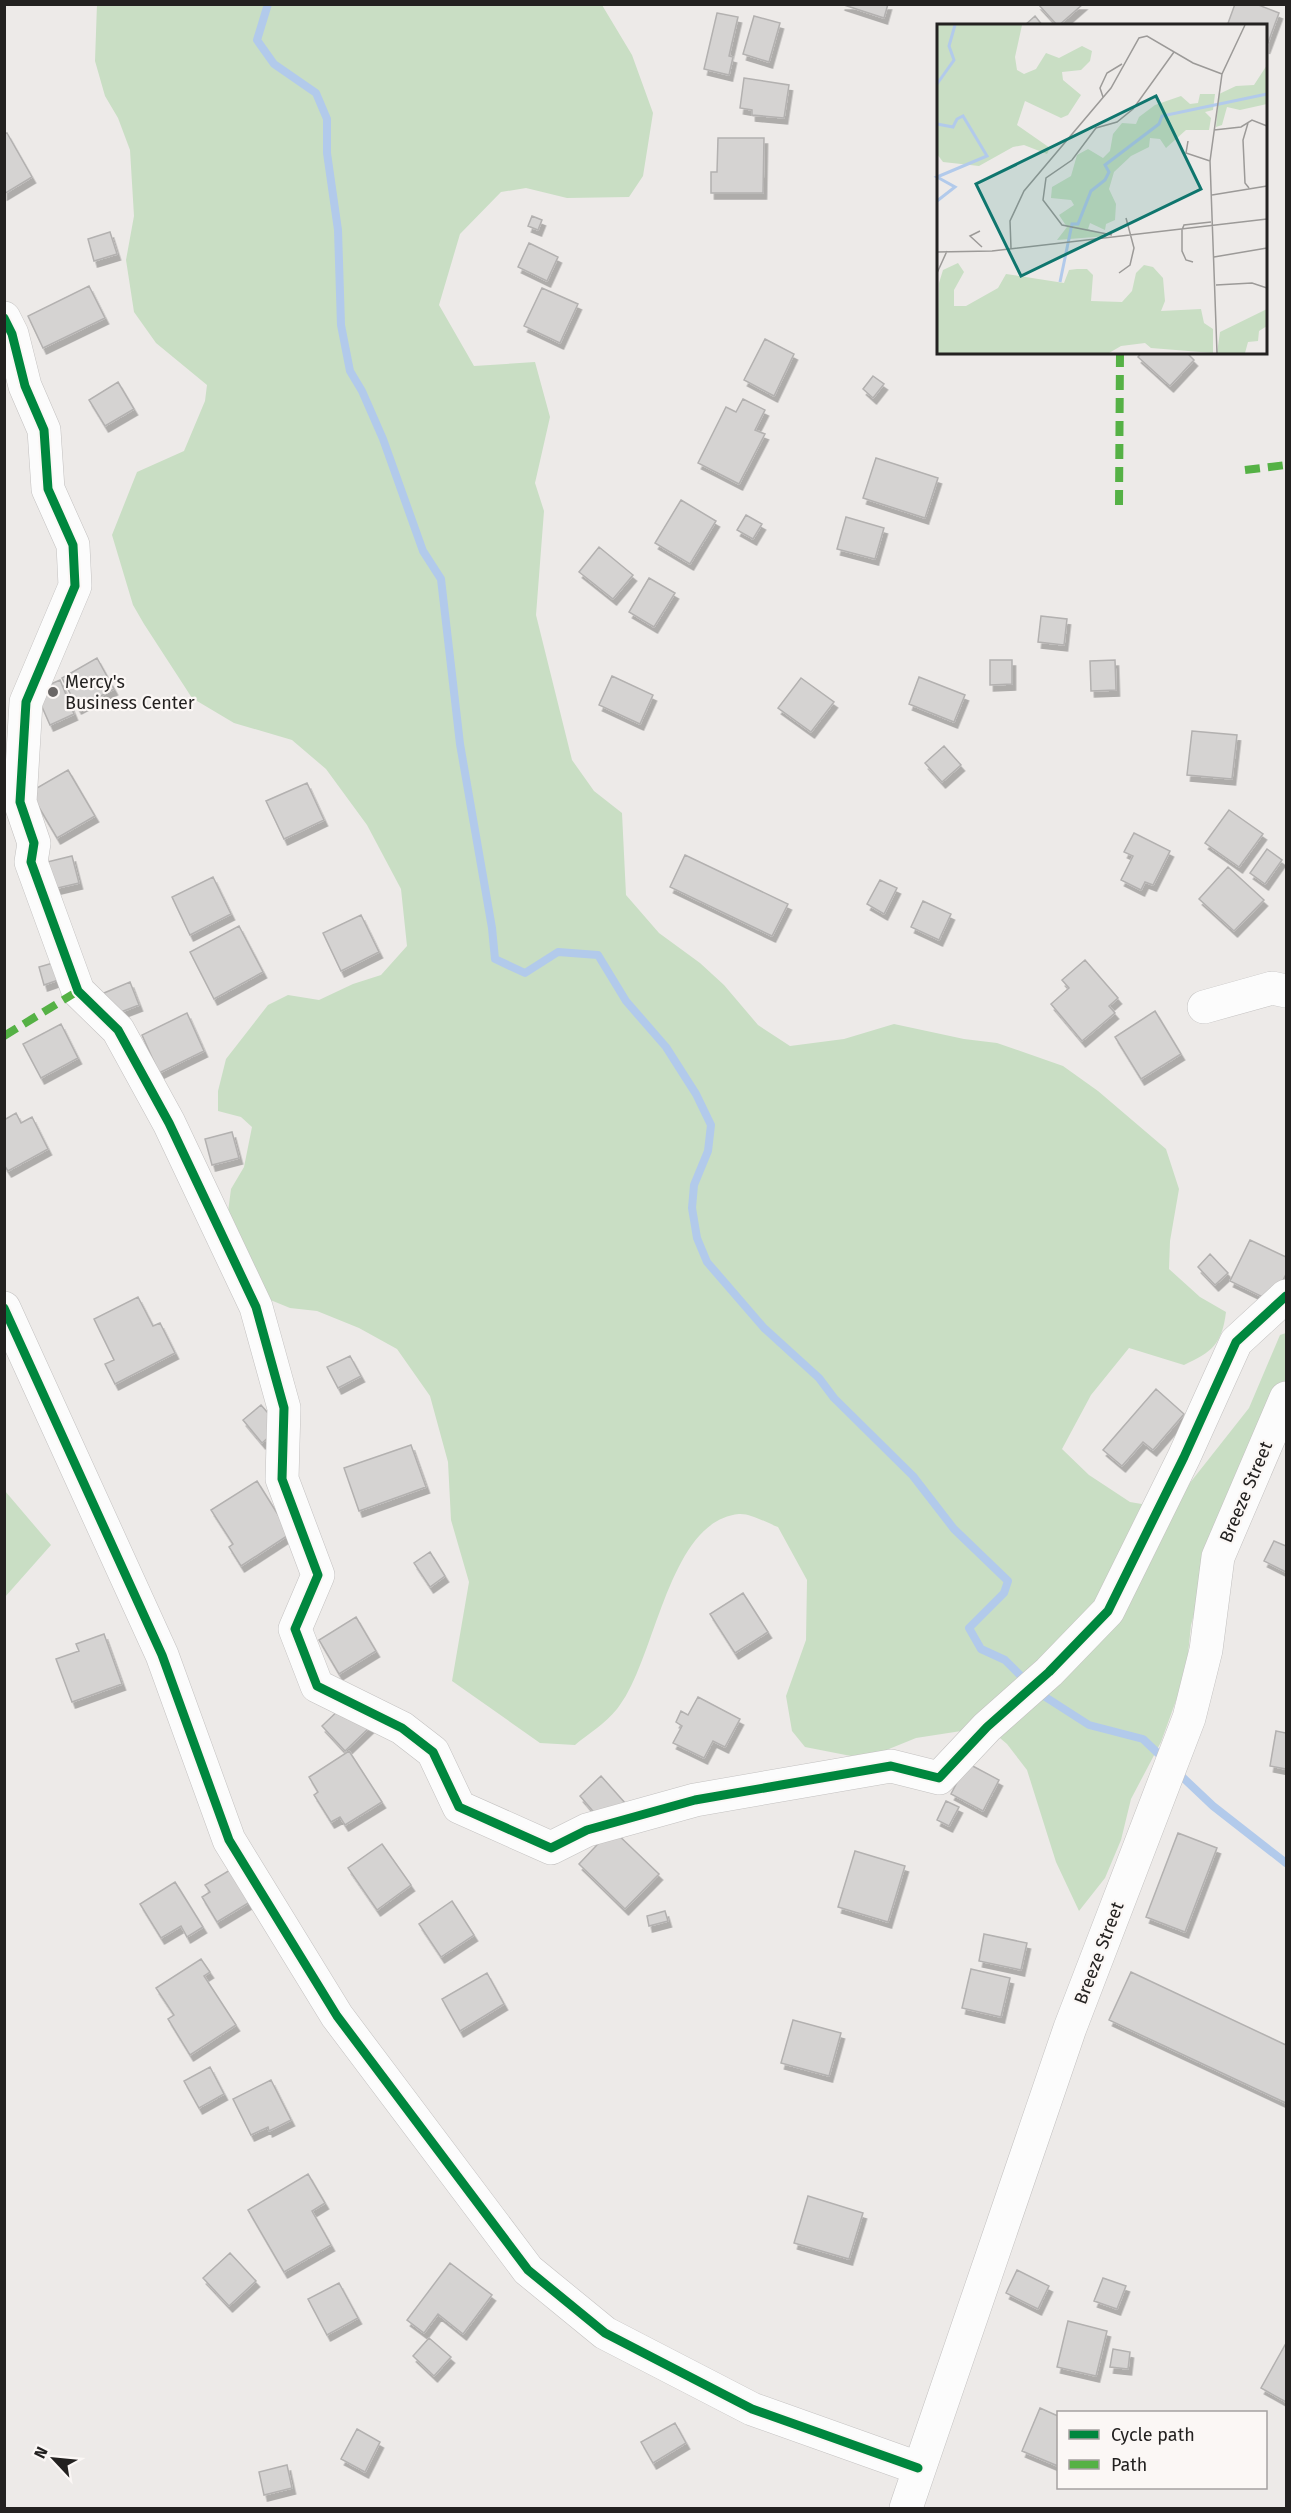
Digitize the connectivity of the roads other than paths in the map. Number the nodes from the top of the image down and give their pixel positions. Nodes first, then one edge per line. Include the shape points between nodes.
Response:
1 (4, 318) edge
2 (1287, 992) edge
3 (1204, 1007) dead end
4 (1287, 1296) edge
5 (4, 1308) edge
6 (1287, 1398) edge
7 (918, 2468) junction
8 (906, 2508) edge

1 - 4 street via 25,386 44,430 48,489 74,555 75,586 26,702 20,802 34,843 31,862 78,992 118,1030 169,1123 256,1307 284,1408 282,1479 318,1575 295,1629 317,1686 402,1728 433,1752 459,1808 551,1848 587,1830 694,1800 891,1766 939,1778 1107,1611 1236,1342
2 - 3 street via 1272,988
5 - 7 street via 162,1655 229,1840 337,2016 528,2270 605,2333 752,2409
6 - 7 street, Breeze Street via 1218,1557 1206,1650 1189,1718 1070,2028
7 - 8 street, Breeze Street

